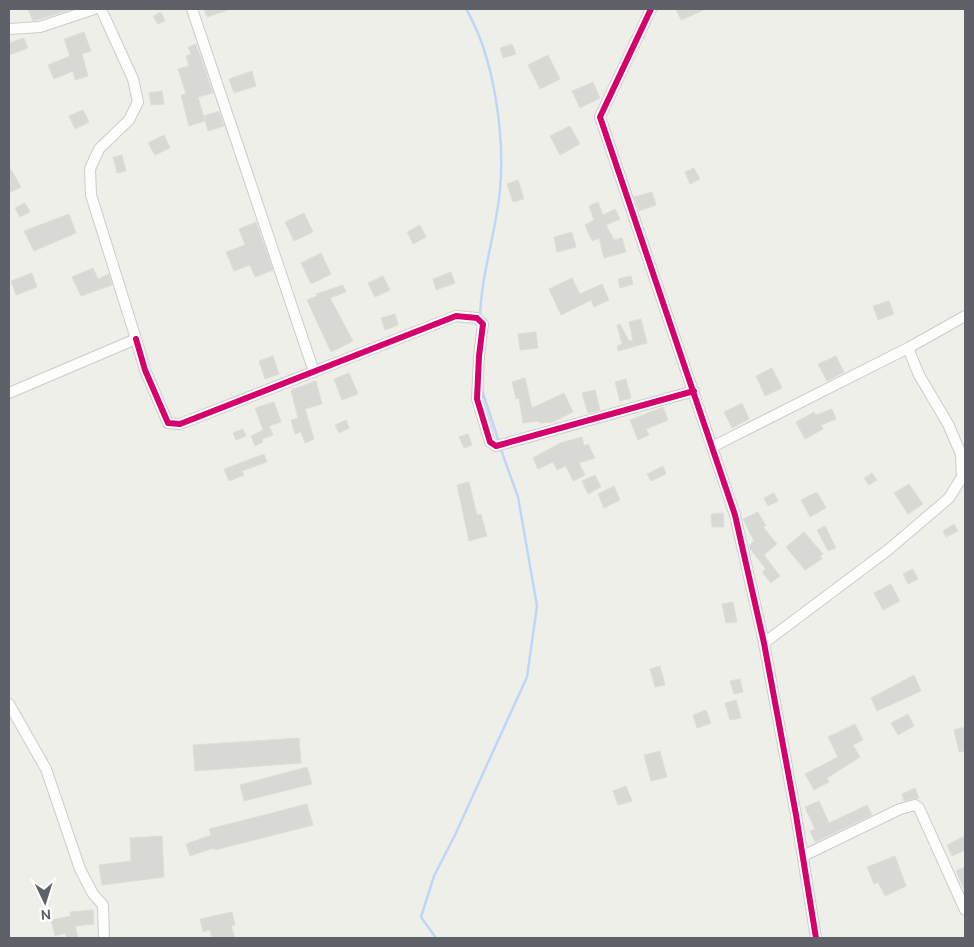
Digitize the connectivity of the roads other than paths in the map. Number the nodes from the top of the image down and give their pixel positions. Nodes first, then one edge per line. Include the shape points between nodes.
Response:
1 (94, 9) edge
2 (100, 9) edge
3 (192, 9) edge
4 (651, 9) edge
5 (9, 29) edge
6 (965, 316) edge
7 (136, 339) junction
8 (908, 348) junction
9 (314, 372) junction
10 (694, 391) junction
11 (9, 393) edge
12 (712, 447) junction
13 (764, 642) junction
14 (9, 704) edge
15 (803, 856) junction
16 (965, 910) edge
17 (104, 938) edge
18 (816, 938) edge

1 - 5 street via 40,27
2 - 7 street via 133,79 138,102 130,120 99,149 90,169 91,195
3 - 9 street
4 - 10 street via 600,117
6 - 8 street
7 - 9 street via 145,370 168,423 180,424
7 - 11 street
8 - 12 street
8 - 13 street via 961,454 962,477 949,498 894,544
9 - 10 street via 456,316 477,318 483,324 478,356 478,399 490,442 501,445
10 - 12 street
12 - 13 street via 735,515
13 - 15 street
14 - 17 street via 46,769 80,868 93,894 103,905
15 - 16 street via 900,809 915,805
15 - 18 street

